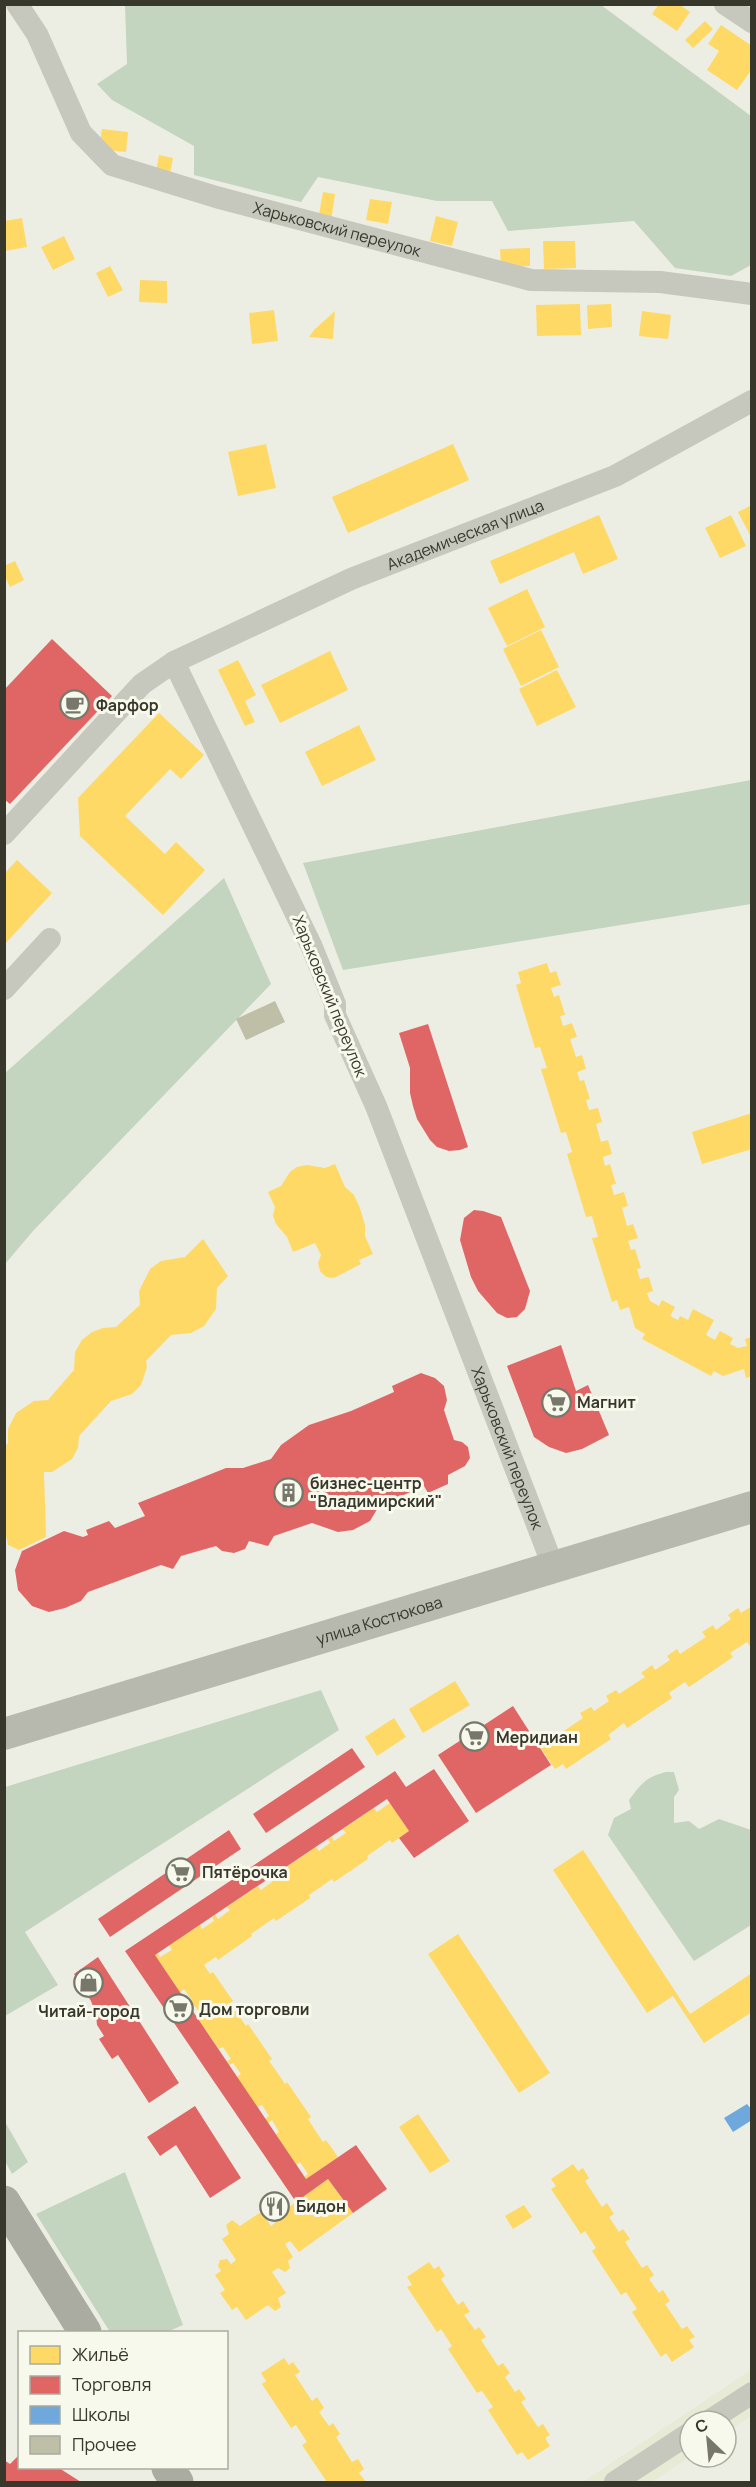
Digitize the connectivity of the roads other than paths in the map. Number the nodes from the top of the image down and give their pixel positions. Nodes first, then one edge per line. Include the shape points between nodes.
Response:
1 (17, 4) edge
2 (725, 4) edge
3 (752, 22) edge
4 (752, 294) edge
5 (752, 401) edge
6 (174, 662) junction
7 (4, 834) edge
8 (50, 939) dead end
9 (4, 989) edge
10 (752, 1507) edge
11 (553, 1566) junction
12 (4, 1734) edge
13 (4, 2202) edge
14 (84, 2331) edge
15 (752, 2393) edge
16 (727, 2409) edge
17 (678, 2441) edge
18 (169, 2469) edge
19 (177, 2482) edge
20 (615, 2482) edge

1 - 4 street, Харьковский переулок via 37,34 81,133 112,165 216,197 531,280 660,282
2 - 3 street
5 - 6 street, Академическая улица via 615,476 351,579
6 - 7 street via 142,684
6 - 11 street, Харьковский переулок via 311,945 335,1004 335,1015 376,1106
8 - 9 street
10 - 11 main road, улица Костюкова
11 - 12 main road, улица Костюкова
13 - 14 main road
15 - 16 street
17 - 20 street
18 - 19 main road

